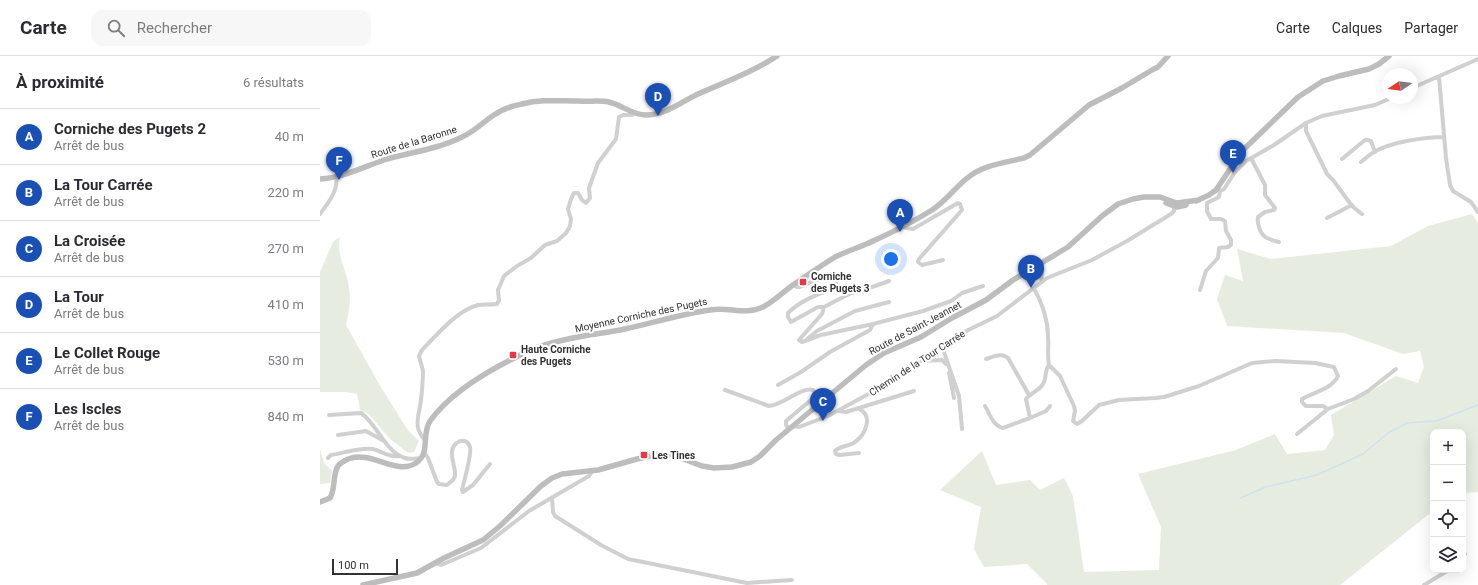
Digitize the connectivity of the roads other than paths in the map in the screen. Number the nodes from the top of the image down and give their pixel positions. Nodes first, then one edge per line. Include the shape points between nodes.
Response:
1 (777, 56) edge
2 (1168, 56) edge
3 (1389, 56) edge
4 (1478, 59) edge
5 (1439, 77) junction
6 (1418, 86) edge
7 (1382, 102) edge
8 (635, 113) junction
9 (1306, 123) junction
10 (1444, 136) junction
11 (1375, 152) junction
12 (1251, 158) junction
13 (1342, 159) dead end
14 (1361, 162) dead end
15 (336, 176) junction
16 (320, 179) edge
17 (1218, 190) junction
18 (1173, 204) junction
19 (1352, 205) junction
20 (1478, 212) edge
21 (320, 214) edge
22 (1362, 214) dead end
23 (1327, 218) dead end
24 (904, 226) junction
25 (1279, 242) dead end
26 (943, 260) dead end
27 (1041, 264) junction
28 (889, 281) dead end
29 (1042, 282) junction
30 (793, 285) junction
31 (983, 286) dead end
32 (1034, 289) junction
33 (1200, 290) dead end
34 (889, 302) dead end
35 (824, 307) junction
36 (873, 324) junction
37 (954, 336) junction
38 (805, 341) junction
39 (986, 359) dead end
40 (919, 361) junction
41 (1049, 365) junction
42 (1396, 369) dead end
43 (778, 385) dead end
44 (726, 390) dead end
45 (914, 391) dead end
46 (1029, 395) junction
47 (954, 398) dead end
48 (986, 406) dead end
49 (1050, 406) dead end
50 (859, 409) junction
51 (1328, 409) junction
52 (839, 411) junction
53 (329, 415) dead end
54 (1030, 418) junction
55 (791, 428) junction
56 (962, 429) dead end
57 (1296, 434) dead end
58 (338, 435) dead end
59 (426, 441) junction
60 (386, 442) junction
61 (424, 452) junction
62 (859, 453) dead end
63 (400, 456) junction
64 (328, 458) dead end
65 (421, 458) junction
66 (490, 464) dead end
67 (592, 470) junction
68 (552, 498) junction
69 (320, 502) edge
70 (436, 563) junction
71 (1444, 573) edge
72 (792, 580) dead end
73 (363, 585) edge
74 (1424, 585) edge

1 - 8 main road, Route de la Baronne via 750,72 694,96 672,109 650,114
2 - 24 main road, Moyenne Corniche des Pugets via 1158,67 1089,104 1030,155 982,168 966,179 936,208
3 - 17 main road via 1365,71 1323,81 1298,97 1242,151
4 - 5 street
5 - 6 street
5 - 10 street
7 - 9 street via 1322,116
8 - 15 main road, Route de la Baronne via 605,102 559,100 523,104 493,115 461,138 435,148 399,156
8 - 59 street via 619,117 616,139 598,163 589,188 590,198 586,203 574,193 568,209 571,219 566,233 557,241 545,245 504,276 498,290 497,304 479,305 466,310 422,350 419,356 423,371 417,424
9 - 12 street
9 - 19 street via 1306,131 1327,174
10 - 11 street via 1422,137
10 - 20 street via 1450,185 1453,191 1471,202
11 - 13 street via 1371,141 1365,140
11 - 14 street
12 - 17 street via 1240,166 1224,189
12 - 25 street via 1265,185 1265,195 1274,208 1258,217 1260,233 1263,237
15 - 16 main road, Route de la Baronne
15 - 21 street via 336,186
17 - 18 main road via 1182,206
17 - 33 street via 1219,197 1207,203 1207,210 1211,218 1226,221 1226,231 1231,244 1219,248 1218,258 1206,271
18 - 27 main road, Route de Saint-Jeannet via 1155,198 1139,198 1118,204 1068,247
18 - 29 street, Chemin de la Tour Carrée via 1171,214 1127,241
19 - 22 street
19 - 23 street
24 - 26 street via 913,229 960,204 962,210 918,262 922,265
24 - 30 main road, Moyenne Corniche des Pugets via 835,258
27 - 29 street
27 - 55 main road, Route de Saint-Jeannet via 1013,280 981,304 874,359
28 - 35 street via 851,293
29 - 32 street, Chemin de la Tour Carrée
30 - 35 street via 799,288 829,278 836,281 834,289 817,295 788,313 791,322 818,307
30 - 59 main road, Moyenne Corniche des Pugets via 765,306 751,311 709,310 553,343 532,350 452,397 430,422
31 - 36 street via 923,311
32 - 37 street, Chemin de la Tour Carrée via 997,316
32 - 41 street via 1046,323
34 - 38 street via 855,311 817,331
35 - 38 street via 822,314 799,340
36 - 38 street
36 - 43 street via 870,330
37 - 40 street, Chemin de la Tour Carrée
37 - 56 street via 944,352 959,396
39 - 46 street via 1000,354 1008,358
40 - 47 street via 944,361
40 - 52 street, Chemin de la Tour Carrée via 887,384
41 - 46 street via 1045,382
41 - 51 street via 1064,383 1076,412 1073,421 1077,424 1099,405 1119,400 1164,396 1199,386 1252,363 1264,361 1315,363 1334,367 1338,376 1336,380 1326,388 1302,399 1306,406 1323,406
42 - 51 street via 1368,391
44 - 55 street via 769,406 812,389 815,391 814,396 786,422
45 - 50 street
46 - 54 street via 1026,399
48 - 54 street via 999,427 1003,428
49 - 54 street via 1046,411
50 - 52 street
50 - 62 street via 863,410 866,417 866,429 852,445 835,451 839,455
51 - 57 street
52 - 55 street, Chemin de la Tour Carrée
53 - 60 street via 361,413
55 - 67 main road, Route de Saint-Jeannet via 760,456 736,466 708,467 673,455 661,454
58 - 60 street via 366,431
59 - 61 main road, Moyenne Corniche des Pugets
60 - 63 street
61 - 65 main road, Moyenne Corniche des Pugets
61 - 66 street via 436,482 447,485 455,476 451,453 453,446 462,440 467,442 470,454 463,492 473,485
63 - 64 street via 395,457 366,448 331,455
63 - 65 street via 407,459
65 - 69 main road via 405,467 366,457 350,458 340,464 335,473 332,496
67 - 68 street via 589,476
67 - 70 main road, Route de Saint-Jeannet via 552,478 490,535
68 - 70 street via 529,511 481,548 441,565
68 - 72 street via 555,516 628,559 747,583
70 - 73 main road, Route de Saint-Jeannet via 415,574
71 - 74 street

